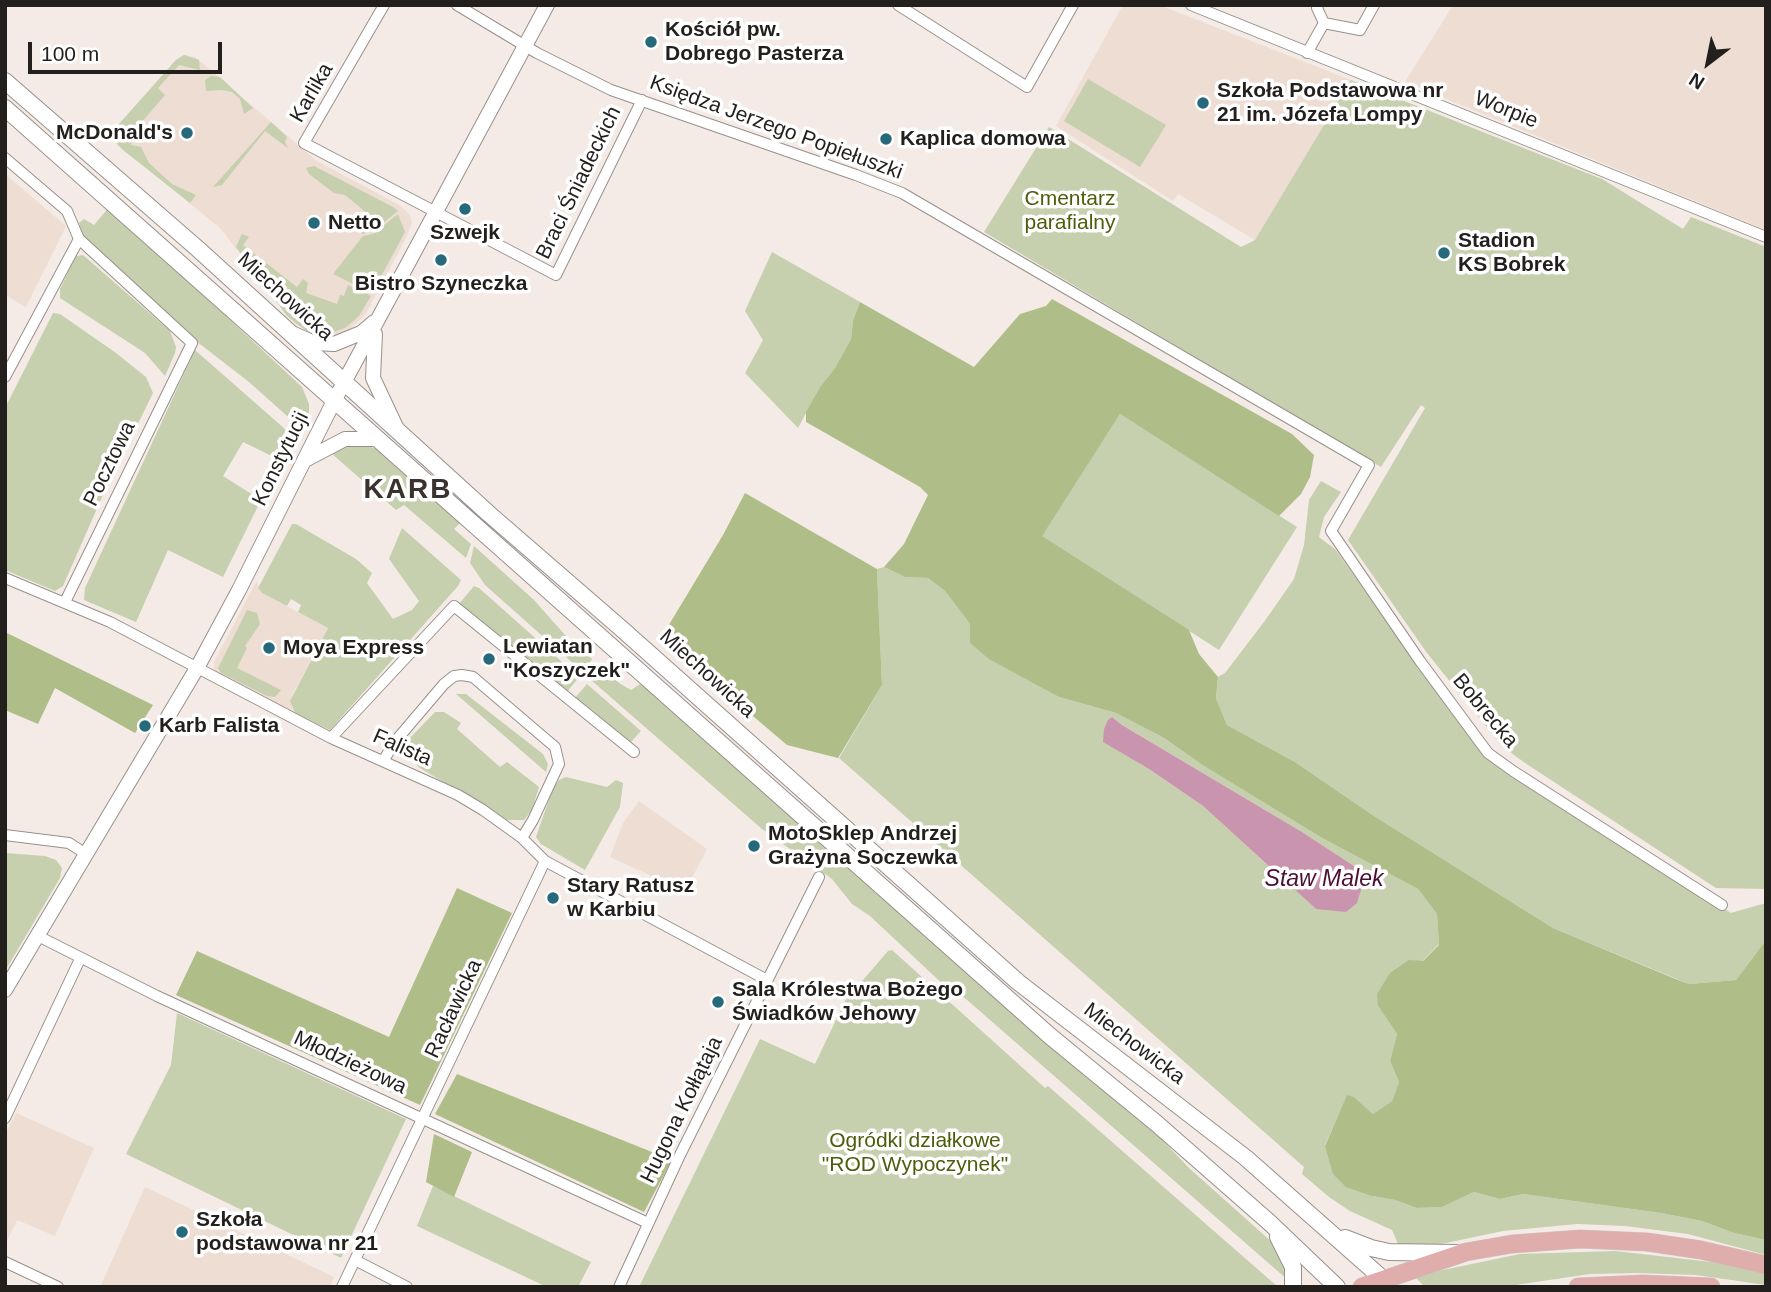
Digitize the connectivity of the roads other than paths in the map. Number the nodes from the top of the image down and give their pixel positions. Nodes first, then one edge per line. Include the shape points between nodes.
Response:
1 (384, 5) edge
2 (457, 5) edge
3 (547, 5) edge
4 (898, 5) edge
5 (1073, 5) edge
6 (1191, 5) edge
7 (1318, 5) edge
8 (1374, 5) edge
9 (1324, 23) junction
10 (524, 46) junction
11 (1307, 53) junction
12 (5, 81) edge
13 (642, 100) junction
14 (5, 108) edge
15 (5, 158) edge
16 (435, 213) junction
17 (1766, 237) edge
18 (79, 239) junction
19 (378, 319) junction
20 (285, 328) junction
21 (5, 377) edge
22 (345, 382) junction
23 (334, 401) junction
24 (396, 428) junction
25 (377, 439) junction
26 (305, 460) junction
27 (1369, 465) joint
28 (5, 578) edge
29 (65, 602) junction
30 (197, 668) junction
31 (331, 738) junction
32 (634, 752) dead end
33 (384, 760) junction
34 (5, 835) edge
35 (522, 838) junction
36 (86, 854) junction
37 (545, 861) junction
38 (819, 877) dead end
39 (1722, 905) dead end
40 (37, 936) junction
41 (80, 959) junction
42 (767, 979) junction
43 (5, 990) edge
44 (5, 1118) edge
45 (423, 1118) junction
46 (1307, 1211) junction
47 (648, 1223) junction
48 (1270, 1223) junction
49 (1466, 1252) junction
50 (355, 1260) junction
51 (5, 1262) edge
52 (1766, 1265) edge
53 (1388, 1283) edge
54 (58, 1287) edge
55 (342, 1287) edge
56 (407, 1287) edge
57 (619, 1287) edge
58 (1293, 1287) edge
59 (1337, 1287) edge
60 (1362, 1287) edge
61 (1578, 1287) edge
62 (1710, 1287) edge

1 - 16 street, Karlika via 304,144
2 - 10 street, Księdza Jerzego Popiełuszki
3 - 10 street, Konstytucji
4 - 5 street via 1027,87
6 - 11 street, Worpie
7 - 9 street
8 - 9 street via 1360,30
9 - 11 street
10 - 13 street, Księdza Jerzego Popiełuszki via 611,90
10 - 16 street, Konstytucji
11 - 17 street, Worpie
12 - 20 main road, Miechowicka
13 - 16 street, Braci Śniadeckich via 556,275
13 - 27 street, Księdza Jerzego Popiełuszki via 902,193
14 - 23 main road, Miechowicka
15 - 18 street via 67,211
16 - 19 street, Konstytucji
18 - 21 street
18 - 29 street, Pocztowa via 191,343
19 - 20 street via 361,333 334,344 314,343
19 - 22 street, Konstytucji
19 - 24 street via 373,378
20 - 22 main road, Miechowicka
22 - 23 street, Konstytucji
22 - 24 main road, Miechowicka
23 - 25 main road, Miechowicka
23 - 26 street, Konstytucji
24 - 46 main road, Miechowicka via 1018,982
25 - 26 street via 345,439
25 - 48 main road, Miechowicka via 1050,1036
26 - 30 street, Konstytucji
27 - 39 street, Bobrecka via 1331,531 1488,753
28 - 29 street, Falista
29 - 30 street, Falista
30 - 31 street, Falista
30 - 36 street, Konstytucji
31 - 32 street via 454,606
31 - 33 street, Falista
33 - 35 street, Falista via 458,795
33 - 35 street via 444,684 454,676 473,677 555,747 559,764
34 - 36 street via 69,844
35 - 37 street, Falista
36 - 40 street, Konstytucji
37 - 42 street, Falista
37 - 45 street, Racławicka
38 - 42 street, Hugona Kołłątaja
40 - 41 street, Młodzieżowa
40 - 43 street, Konstytucji
41 - 44 street
41 - 45 street, Młodzieżowa
42 - 47 street, Hugona Kołłątaja
45 - 47 street, Młodzieżowa
45 - 50 street, Racławicka
46 - 49 main road via 1346,1238 1371,1248 1410,1254
46 - 53 main road, Miechowicka
47 - 57 street, Hugona Kołłątaja
48 - 58 main road via 1291,1261
48 - 59 main road, Miechowicka
49 - 52 main road via 1580,1239 1647,1242
49 - 53 main road
50 - 55 street, Racławicka
50 - 56 street
51 - 54 street
53 - 60 main road
61 - 62 main road

